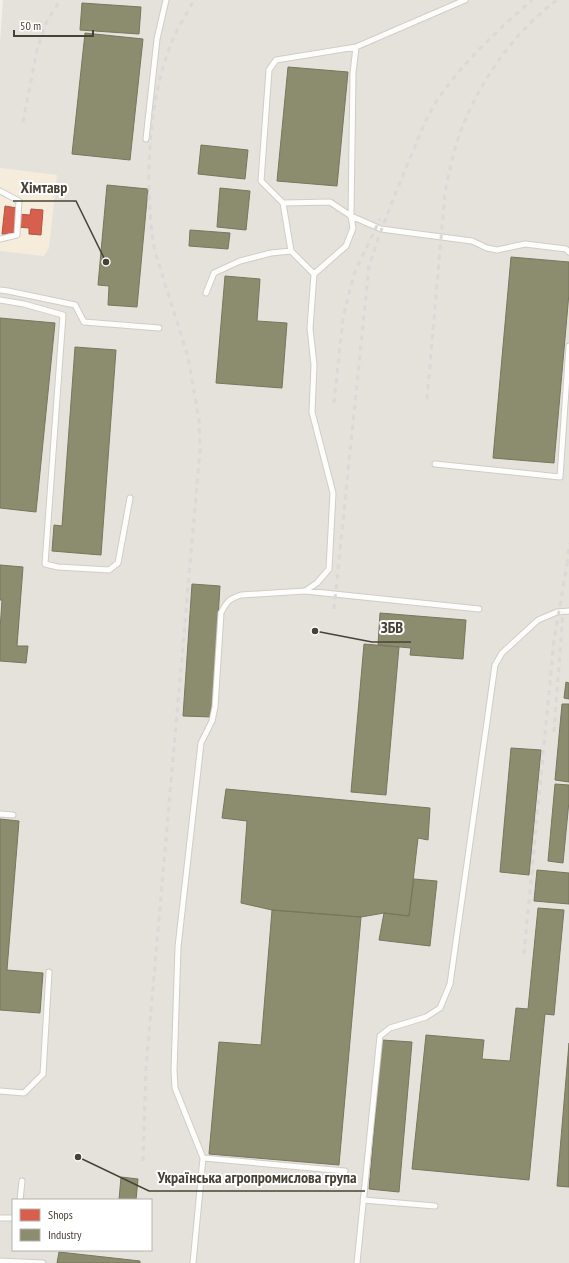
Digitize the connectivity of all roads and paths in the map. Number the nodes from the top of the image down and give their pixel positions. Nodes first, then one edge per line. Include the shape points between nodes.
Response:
1 (166, 0) edge
2 (465, 0) edge
3 (356, 47) junction
4 (146, 139) dead end
5 (0, 192) edge
6 (282, 203) junction
7 (351, 216) junction
8 (0, 239) edge
9 (291, 251) junction
10 (569, 252) edge
11 (314, 274) junction
12 (0, 290) edge
13 (206, 293) dead end
14 (0, 300) edge
15 (159, 328) dead end
16 (569, 346) edge
17 (435, 464) dead end
18 (130, 498) dead end
19 (305, 591) junction
20 (479, 608) dead end
21 (569, 611) edge
22 (0, 814) edge
23 (13, 815) dead end
24 (49, 972) dead end
25 (0, 1091) edge
26 (203, 1158) junction
27 (345, 1171) dead end
28 (22, 1181) dead end
29 (20, 1199) edge
30 (363, 1200) junction
31 (435, 1206) dead end
32 (0, 1218) edge
33 (12, 1218) edge
34 (0, 1261) edge
35 (43, 1263) edge
36 (193, 1263) edge
37 (357, 1263) edge

1 - 4 lane via 157,39
2 - 3 lane
3 - 6 lane via 276,60 269,70 261,181
3 - 7 lane via 353,73
5 - 8 lane via 19,201 17,235
6 - 7 lane via 330,202
6 - 9 lane
7 - 10 lane via 381,229 472,241 496,250 525,244 566,249
7 - 11 lane via 353,228 346,246
9 - 11 lane
9 - 13 lane via 240,261 214,273
11 - 19 lane via 310,328 314,366 312,412 333,493 328,569 317,583
12 - 15 lane via 75,305 84,322
14 - 18 lane via 63,315 45,564 109,570 118,563
16 - 17 lane via 560,477
19 - 20 lane
19 - 26 lane via 241,595 226,603 221,613 215,707 212,721 201,743 178,947 175,1088
21 - 30 lane via 557,612 538,620 502,653 495,665 450,984 440,1008 426,1018 390,1028 380,1036
22 - 23 lane
24 - 25 lane via 42,1074 24,1093
26 - 27 lane
26 - 36 lane
28 - 29 lane
30 - 31 lane
30 - 37 lane
32 - 33 lane
34 - 35 lane

